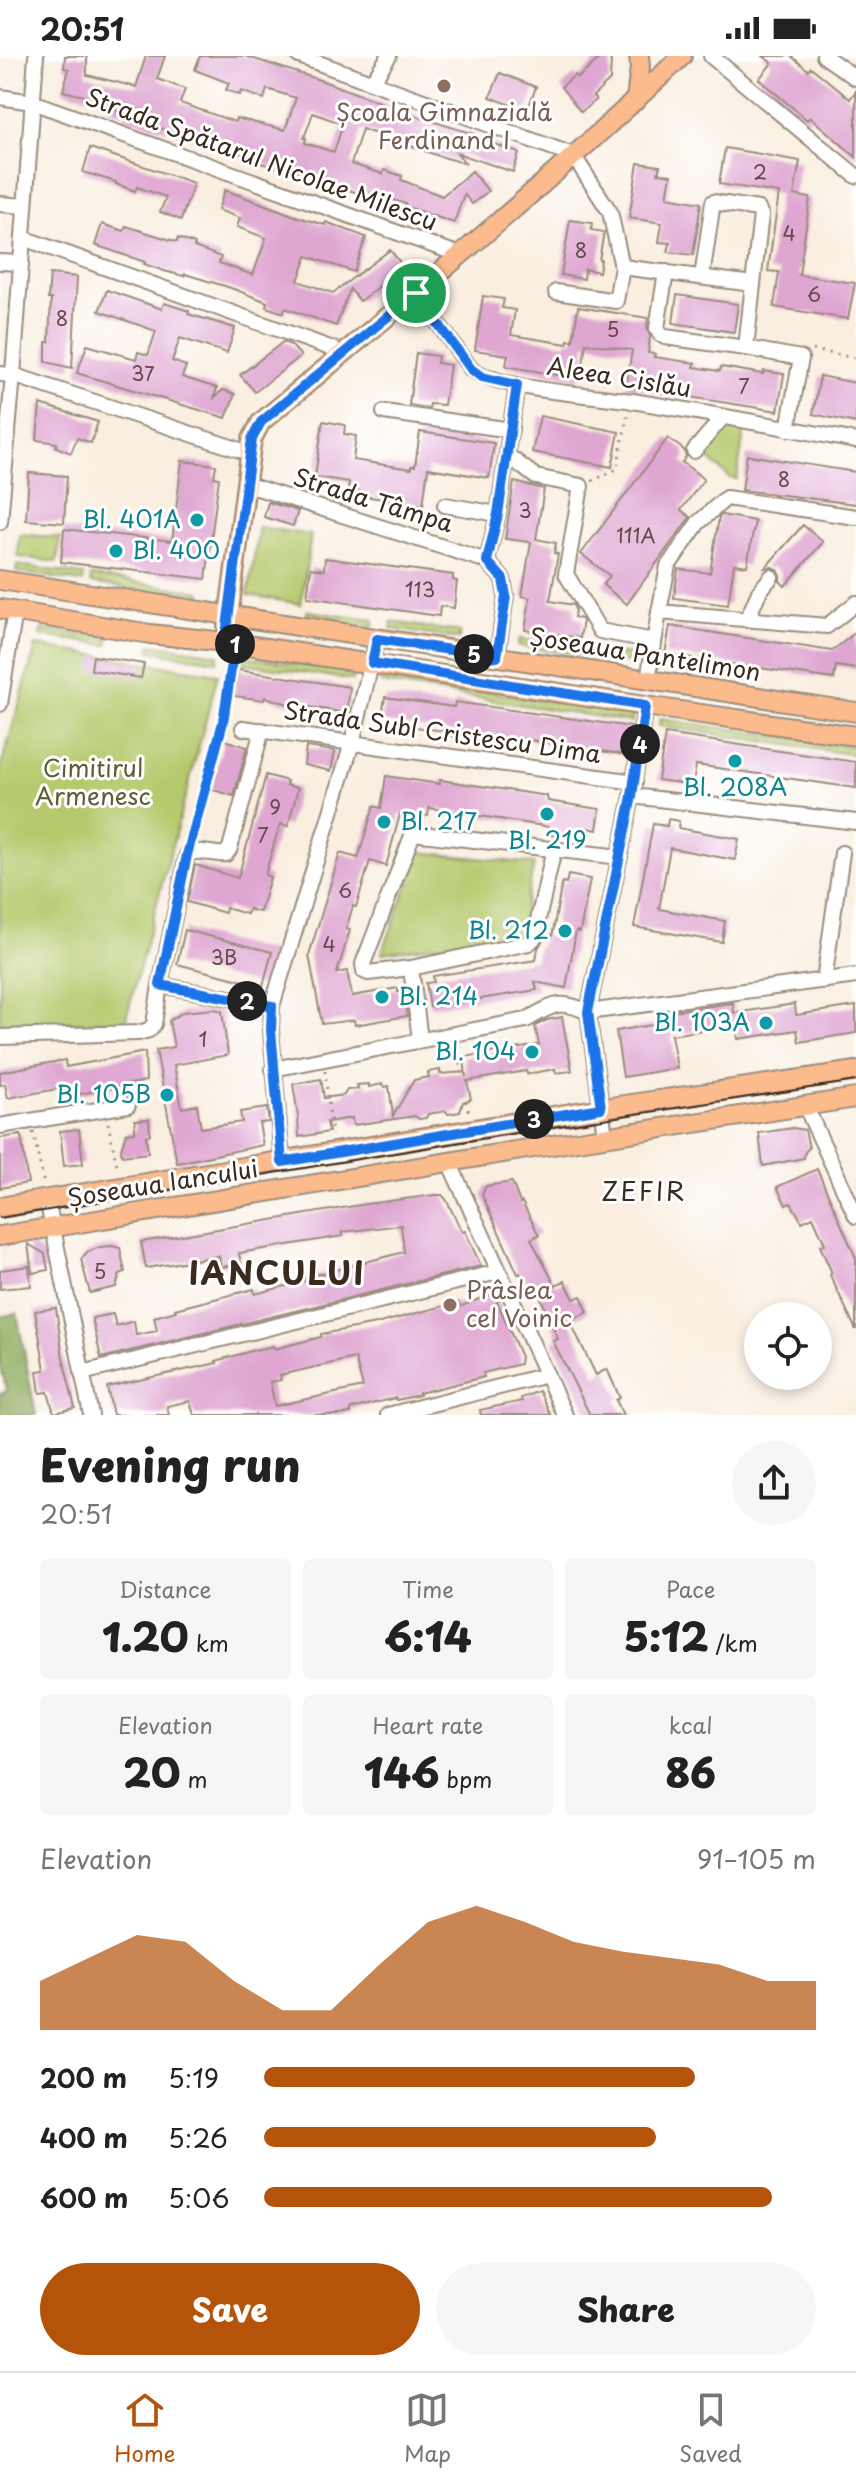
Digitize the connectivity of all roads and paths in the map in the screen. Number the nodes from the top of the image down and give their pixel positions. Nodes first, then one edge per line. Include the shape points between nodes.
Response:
1 (36, 56) edge
2 (299, 56) edge
3 (389, 56) edge
4 (639, 56) edge
5 (682, 56) edge
6 (711, 56) edge
7 (824, 56) edge
8 (856, 57) edge
9 (851, 74) edge
10 (372, 82) junction
11 (0, 97) edge
12 (636, 100) junction
13 (32, 102) junction
14 (573, 155) junction
15 (856, 176) edge
16 (0, 204) edge
17 (25, 206) junction
18 (23, 238) junction
19 (460, 255) junction
20 (0, 262) edge
21 (21, 263) junction
22 (622, 267) junction
23 (666, 272) junction
24 (702, 277) junction
25 (753, 284) junction
26 (556, 292) dead end
27 (416, 293) junction
28 (746, 348) junction
29 (344, 353) junction
30 (801, 358) junction
31 (856, 358) edge
32 (7, 375) edge
33 (517, 385) junction
34 (631, 401) junction
35 (384, 412) dead end
36 (723, 417) junction
37 (788, 429) junction
38 (511, 430) junction
39 (856, 441) edge
40 (694, 451) dead end
41 (249, 453) junction
42 (507, 455) junction
43 (245, 484) junction
44 (581, 486) junction
45 (445, 505) dead end
46 (498, 514) junction
47 (856, 517) edge
48 (0, 522) edge
49 (487, 561) junction
50 (771, 577) dead end
51 (0, 580) edge
52 (856, 603) edge
53 (7, 610) edge
54 (659, 612) junction
55 (229, 616) junction
56 (747, 620) junction
57 (377, 639) junction
58 (654, 641) junction
59 (230, 642) junction
60 (497, 657) junction
61 (372, 663) junction
62 (648, 680) junction
63 (0, 704) edge
64 (645, 706) junction
65 (856, 712) edge
66 (243, 728) dead end
67 (262, 730) junction
68 (856, 736) edge
69 (352, 743) junction
70 (634, 789) junction
71 (856, 822) edge
72 (554, 849) junction
73 (842, 853) dead end
74 (187, 855) junction
75 (620, 857) junction
76 (411, 968) junction
77 (856, 976) edge
78 (824, 981) junction
79 (160, 985) junction
80 (272, 1006) junction
81 (588, 1012) junction
82 (454, 1034) junction
83 (0, 1037) edge
84 (420, 1040) junction
85 (324, 1059) junction
86 (273, 1069) junction
87 (856, 1071) edge
88 (462, 1076) dead end
89 (856, 1098) edge
90 (128, 1105) dead end
91 (805, 1105) junction
92 (601, 1108) junction
93 (105, 1109) junction
94 (31, 1121) junction
95 (0, 1126) edge
96 (605, 1136) junction
97 (334, 1153) junction
98 (282, 1162) junction
99 (449, 1162) junction
100 (121, 1186) junction
101 (47, 1199) junction
102 (0, 1207) edge
103 (856, 1216) edge
104 (52, 1228) junction
105 (0, 1236) edge
106 (498, 1272) junction
107 (82, 1373) junction
108 (547, 1375) junction
109 (91, 1415) edge
110 (388, 1415) edge
111 (565, 1415) edge

1 - 13 street
2 - 10 street
3 - 10 street
4 - 12 main road
5 - 12 main road
6 - 15 street
7 - 9 street
8 - 9 street
10 - 14 street
11 - 13 street, Strada Spătarul Nicolae Milescu
12 - 14 main road
13 - 17 street
13 - 19 street, Strada Spătarul Nicolae Milescu
14 - 19 main road
14 - 22 street via 610,212
16 - 17 street
17 - 18 street
18 - 21 street
18 - 29 street
19 - 27 main road
20 - 21 street
21 - 32 street
22 - 23 street
22 - 26 street via 616,301
23 - 24 street
23 - 28 street via 660,334
24 - 25 street
24 - 25 street via 713,202 760,211
25 - 28 street
27 - 29 main road
27 - 33 street, Aleea Cislău via 471,369
28 - 30 street
29 - 41 main road via 261,422
30 - 31 path via 803,348
30 - 37 street
32 - 41 street
32 - 48 street
33 - 34 street, Aleea Cislău
33 - 38 street
34 - 36 street, Aleea Cislău
34 - 44 path via 617,469
35 - 38 street
36 - 37 street, Aleea Cislău
36 - 40 street
37 - 39 street, Aleea Cislău
38 - 42 street
41 - 43 main road
42 - 44 street via 536,477
42 - 46 street
43 - 49 street, Strada Tâmpa
43 - 55 main road
44 - 58 street via 566,574 600,631
45 - 46 street
46 - 49 street
47 - 54 street via 726,498 698,523 668,566
49 - 60 street via 503,579 506,596
50 - 56 street
51 - 55 main road, Șoseaua Pantelimon
52 - 56 street via 827,626
53 - 59 main road, Șoseaua Pantelimon
53 - 63 street
54 - 56 street
54 - 58 street
55 - 57 main road, Șoseaua Pantelimon
55 - 59 main road
57 - 60 main road, Șoseaua Pantelimon
57 - 61 street
58 - 62 street
59 - 61 main road, Șoseaua Pantelimon
59 - 74 path via 223,722
60 - 62 main road, Șoseaua Pantelimon
61 - 64 main road, Șoseaua Pantelimon
61 - 69 street
62 - 65 main road, Șoseaua Pantelimon
64 - 68 main road, Șoseaua Pantelimon
64 - 70 street
66 - 67 street, Strada Subl Cristescu Dima
67 - 69 street, Strada Subl Cristescu Dima
67 - 74 street via 230,848 220,855
69 - 70 street, Strada Subl Cristescu Dima
69 - 80 street
70 - 71 street, Strada Subl Cristescu Dima
70 - 75 street
72 - 75 street
72 - 76 street via 529,943
72 - 76 street via 413,833 363,964 368,973
73 - 78 street
74 - 79 street
75 - 81 street
76 - 84 street
77 - 78 street
78 - 81 street
79 - 80 street
79 - 83 street via 149,1030
80 - 86 street
81 - 82 street via 561,1003 526,1020
81 - 92 street
82 - 84 street
82 - 88 path
84 - 85 street
85 - 86 street
85 - 97 path
86 - 98 street
87 - 92 main road, Șoseaua Iancului
89 - 91 main road, Șoseaua Iancului
90 - 93 street
91 - 96 main road, Șoseaua Iancului
91 - 103 street
92 - 96 street
92 - 97 main road, Șoseaua Iancului
93 - 94 street
93 - 100 path
94 - 95 street
94 - 101 path
96 - 99 main road, Șoseaua Iancului
97 - 98 main road, Șoseaua Iancului
98 - 100 main road, Șoseaua Iancului
99 - 104 main road, Șoseaua Iancului
99 - 106 street
100 - 101 main road, Șoseaua Iancului
101 - 102 main road, Șoseaua Iancului
101 - 104 street
104 - 105 main road, Șoseaua Iancului
104 - 107 street
106 - 107 street
106 - 108 street
107 - 109 street
108 - 110 street
108 - 111 street

